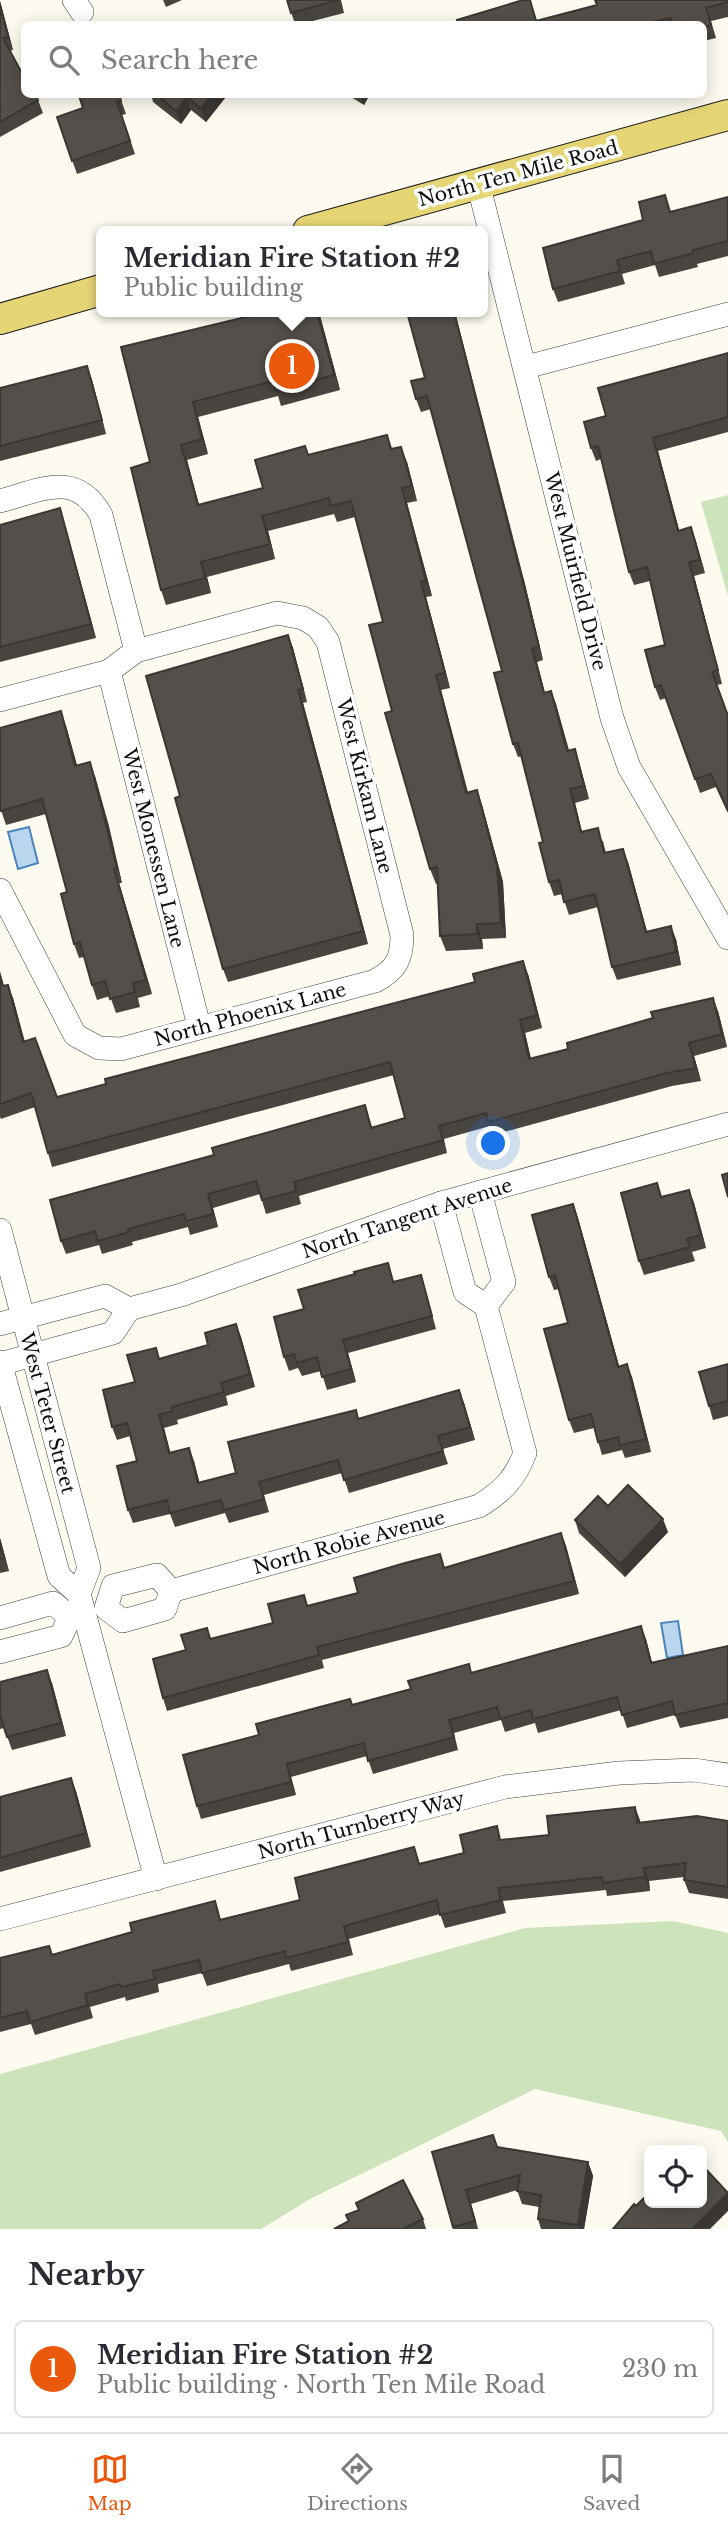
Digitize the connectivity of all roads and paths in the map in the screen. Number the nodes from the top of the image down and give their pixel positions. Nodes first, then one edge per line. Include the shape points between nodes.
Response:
1 (728, 115) edge
2 (478, 183) junction
3 (326, 226) edge
4 (96, 291) edge
5 (728, 314) edge
6 (0, 319) edge
7 (526, 367) junction
8 (0, 501) edge
9 (136, 651) junction
10 (109, 671) junction
11 (0, 700) edge
12 (0, 890) edge
13 (728, 938) edge
14 (397, 965) joint
15 (199, 1026) junction
16 (728, 1124) edge
17 (480, 1192) junction
18 (441, 1203) junction
19 (0, 1230) edge
20 (485, 1306) junction
21 (129, 1309) junction
22 (23, 1318) junction
23 (0, 1324) edge
24 (33, 1355) junction
25 (0, 1364) edge
26 (171, 1591) junction
27 (85, 1608) junction
28 (0, 1618) edge
29 (0, 1652) edge
30 (728, 1775) edge
31 (156, 1879) junction
32 (0, 1919) edge

1 - 2 main road, North Ten Mile Road
2 - 3 main road, North Ten Mile Road
2 - 7 street, West Muirfield Drive
4 - 6 main road
5 - 7 street
7 - 13 street, West Muirfield Drive via 628,767
8 - 9 street via 55,486 70,486 84,493 101,515
9 - 10 street
9 - 14 street, West Kirkam Lane via 277,613 303,618 318,627 328,642 402,935
10 - 11 street
10 - 15 street, West Monessen Lane
12 - 15 street, North Phoenix Lane via 75,1035 99,1048 121,1049
14 - 15 street, North Phoenix Lane via 375,981
16 - 17 street, North Tangent Avenue
17 - 18 street, North Tangent Avenue
17 - 20 street via 504,1282
18 - 20 street via 465,1292
18 - 21 street, North Tangent Avenue
19 - 22 street, West Teter Street
20 - 26 street, North Robie Avenue via 524,1453 517,1474 502,1491 479,1506
21 - 22 street via 105,1296
21 - 24 street via 113,1334
22 - 23 street
22 - 24 street, West Teter Street
24 - 25 street
24 - 27 street, West Teter Street via 89,1568
25 - 27 street, West Teter Street via 59,1576
26 - 27 street via 157,1575 113,1586
26 - 27 street via 165,1609 123,1621
27 - 28 street via 53,1603
27 - 29 street via 61,1636
27 - 31 street, West Teter Street
30 - 31 street, North Turnberry Way via 694,1770 618,1773 505,1787
31 - 32 street, North Turnberry Way

